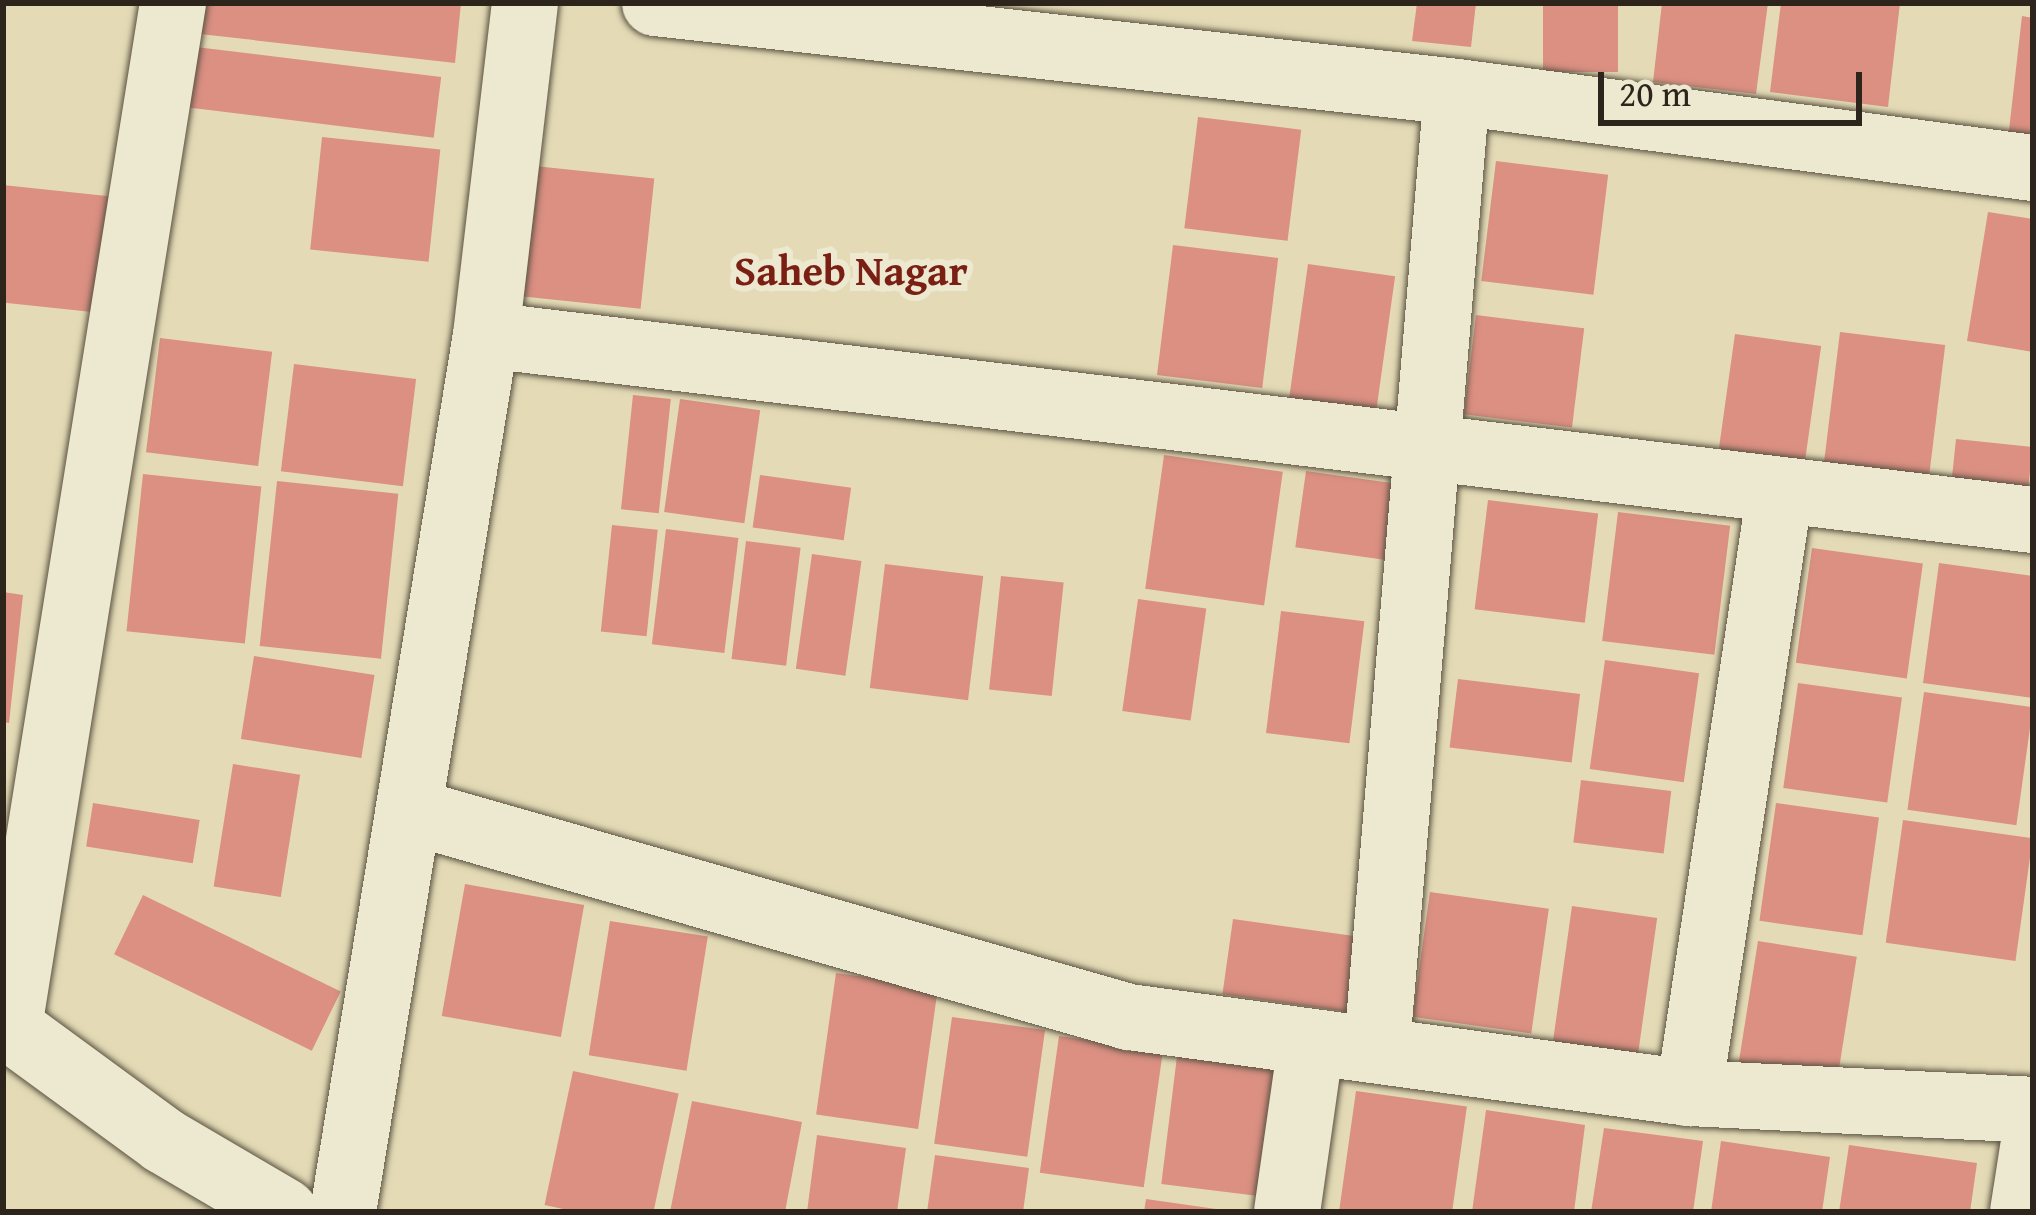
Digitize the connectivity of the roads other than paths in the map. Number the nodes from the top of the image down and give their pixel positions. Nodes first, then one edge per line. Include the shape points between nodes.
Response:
1 (173, 3) edge
2 (525, 3) edge
3 (656, 3) edge
4 (1457, 92) junction
5 (2033, 168) edge
6 (486, 335) junction
7 (1432, 449) junction
8 (1780, 491) junction
9 (2033, 520) edge
10 (413, 812) junction
11 (6, 1025) edge
12 (1311, 1043) junction
13 (1377, 1046) junction
14 (1689, 1093) junction
15 (2033, 1110) edge
16 (2033, 1148) edge
17 (285, 1212) edge
18 (343, 1212) edge
19 (1287, 1212) edge
20 (2023, 1212) edge

1 - 11 street
2 - 6 street
3 - 4 street
4 - 5 street
4 - 7 street
6 - 7 street
6 - 10 street
7 - 8 street
7 - 13 street
8 - 9 street
8 - 14 street
10 - 12 street via 1130,1017
10 - 18 street
11 - 17 street via 164,1141
12 - 13 street
12 - 19 street
13 - 14 street
14 - 15 street
16 - 20 street

